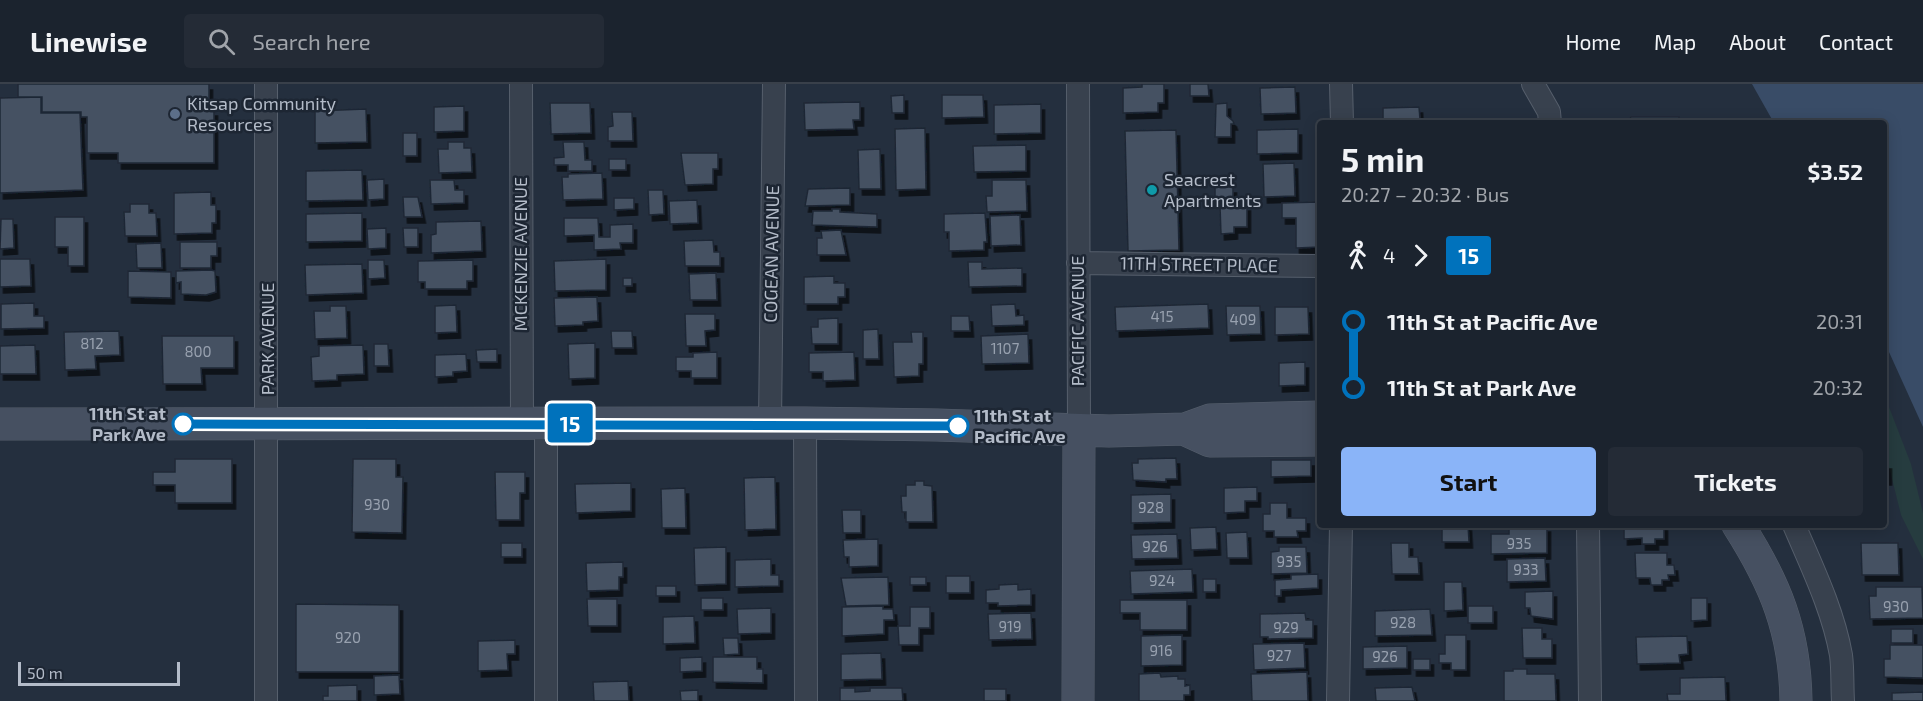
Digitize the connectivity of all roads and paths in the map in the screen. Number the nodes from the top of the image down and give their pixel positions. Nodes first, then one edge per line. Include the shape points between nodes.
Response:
1 (266, 84) edge
2 (521, 84) edge
3 (774, 84) edge
4 (1078, 84) edge
5 (1341, 84) edge
6 (1533, 84) edge
7 (1342, 120) edge
8 (1550, 120) edge
9 (1078, 263) junction
10 (1317, 266) edge
11 (1317, 417) edge
12 (534, 423) junction
13 (770, 423) junction
14 (805, 423) junction
15 (0, 424) edge
16 (268, 425) junction
17 (1185, 429) junction
18 (1080, 431) junction
19 (1317, 440) edge
20 (1341, 528) edge
21 (1588, 528) edge
22 (1740, 528) edge
23 (1795, 528) edge
24 (266, 701) edge
25 (546, 701) edge
26 (806, 701) edge
27 (1078, 701) edge
28 (1338, 701) edge
29 (1590, 701) edge
30 (1796, 701) edge
31 (1843, 701) edge

1 - 16 street, PARK AVENUE
2 - 12 street, MCKENZIE AVENUE
3 - 13 street, COGEAN AVENUE
4 - 9 street, PACIFIC AVENUE
5 - 7 street
6 - 8 street
9 - 10 street, 11TH STREET PLACE
9 - 18 street, PACIFIC AVENUE
11 - 17 main road via 1210,420
12 - 13 main road
12 - 16 main road
12 - 25 street, MCKENZIE AVENUE
13 - 14 main road
14 - 18 main road
14 - 26 street
15 - 16 main road
16 - 24 street, PARK AVENUE
17 - 18 main road
17 - 19 main road via 1210,441
18 - 27 main road, PACIFIC AVENUE
20 - 28 street
21 - 29 street
22 - 30 main road via 1782,607 1794,656
23 - 31 street via 1821,587 1838,645

